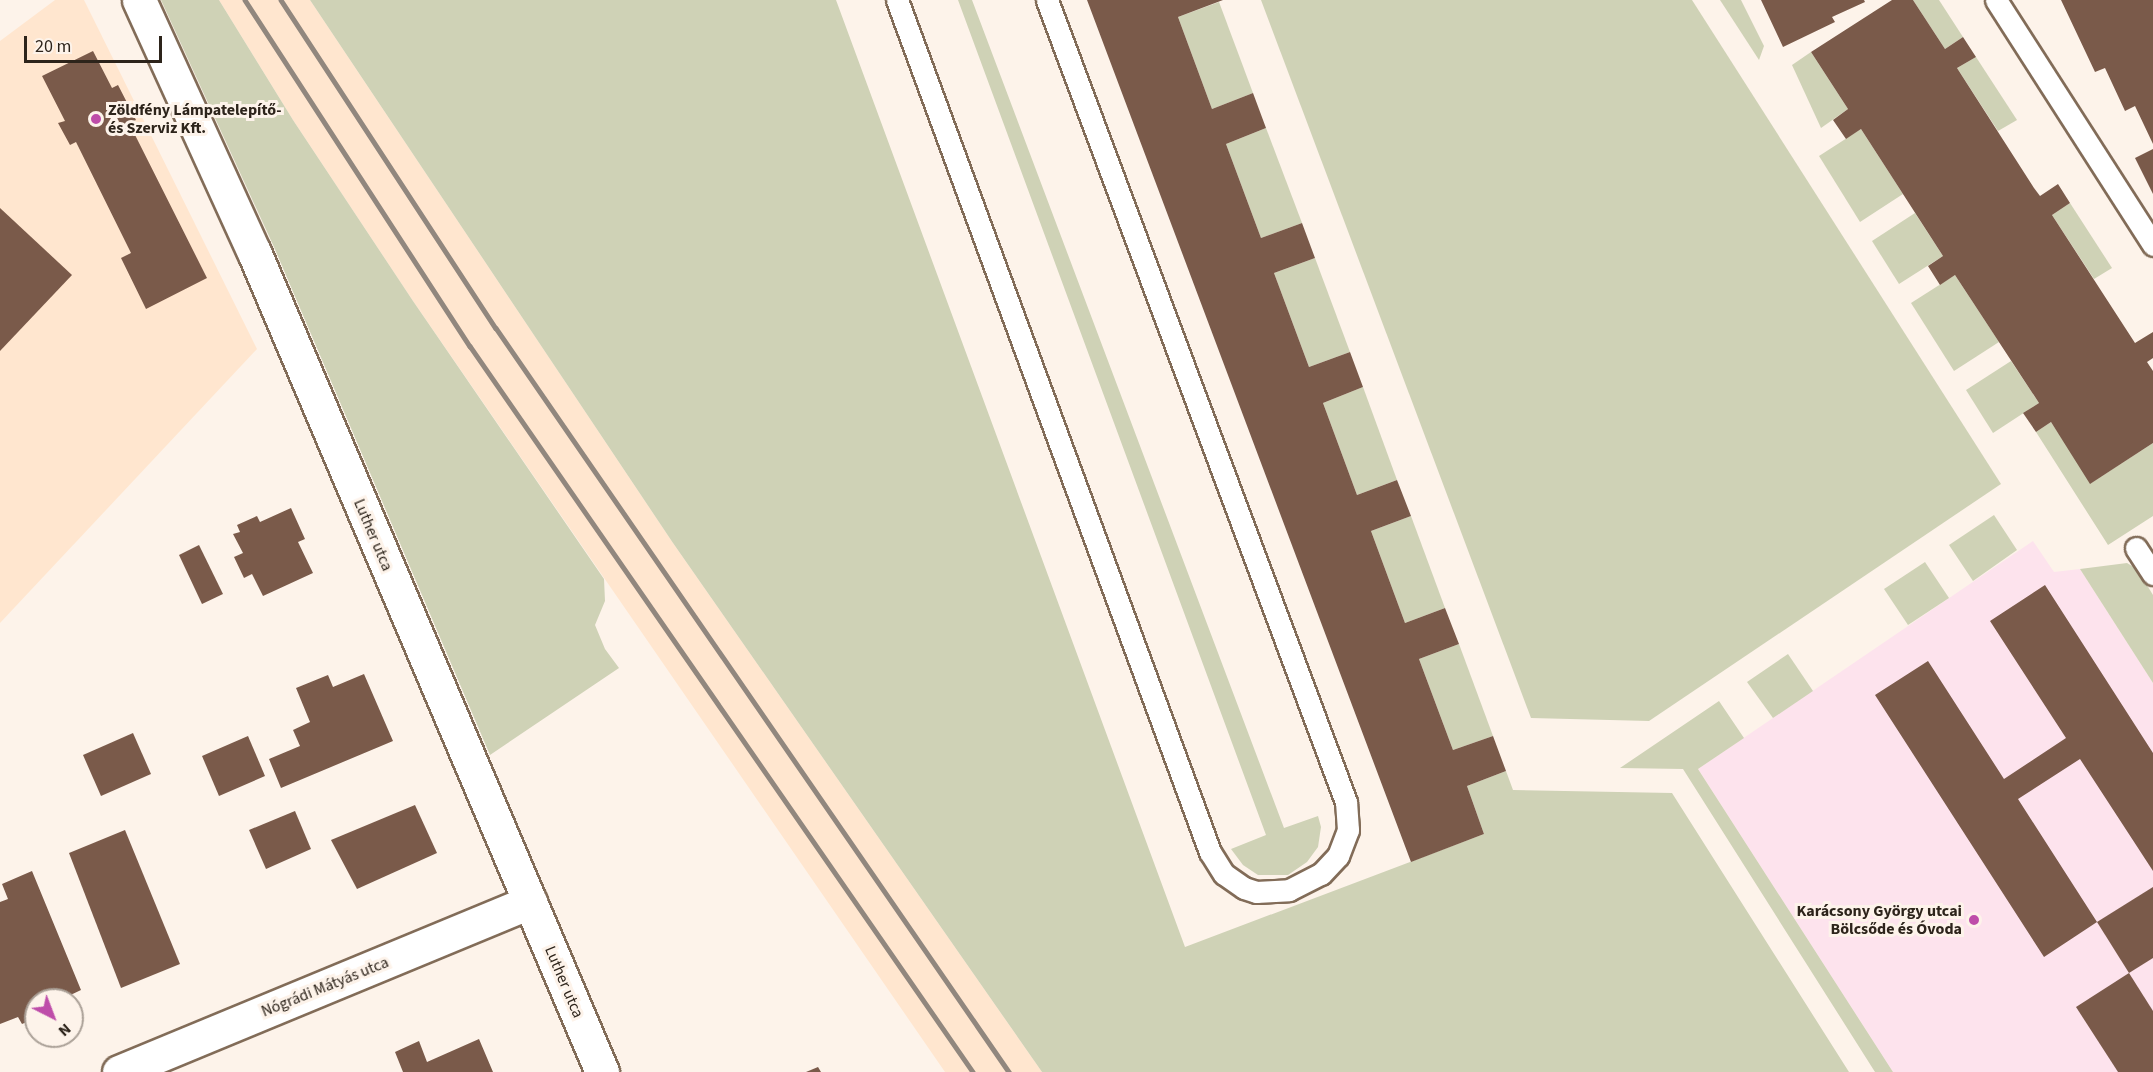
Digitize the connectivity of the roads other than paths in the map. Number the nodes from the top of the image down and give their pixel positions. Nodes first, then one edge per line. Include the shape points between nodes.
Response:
1 (139, 0) edge
2 (897, 0) edge
3 (1047, 0) edge
4 (1996, 0) edge
5 (2153, 245) edge
6 (2136, 548) dead end
7 (2153, 574) edge
8 (530, 902) junction
9 (119, 1072) edge
10 (602, 1072) edge

1 - 8 street, Luther utca via 254,252
2 - 3 lane via 1210,852 1224,874 1244,888 1256,892 1289,890 1321,874 1338,856 1348,831 1346,802
4 - 5 lane
6 - 7 lane
8 - 9 street, Nógrádi Mátyás utca
8 - 10 street, Luther utca

